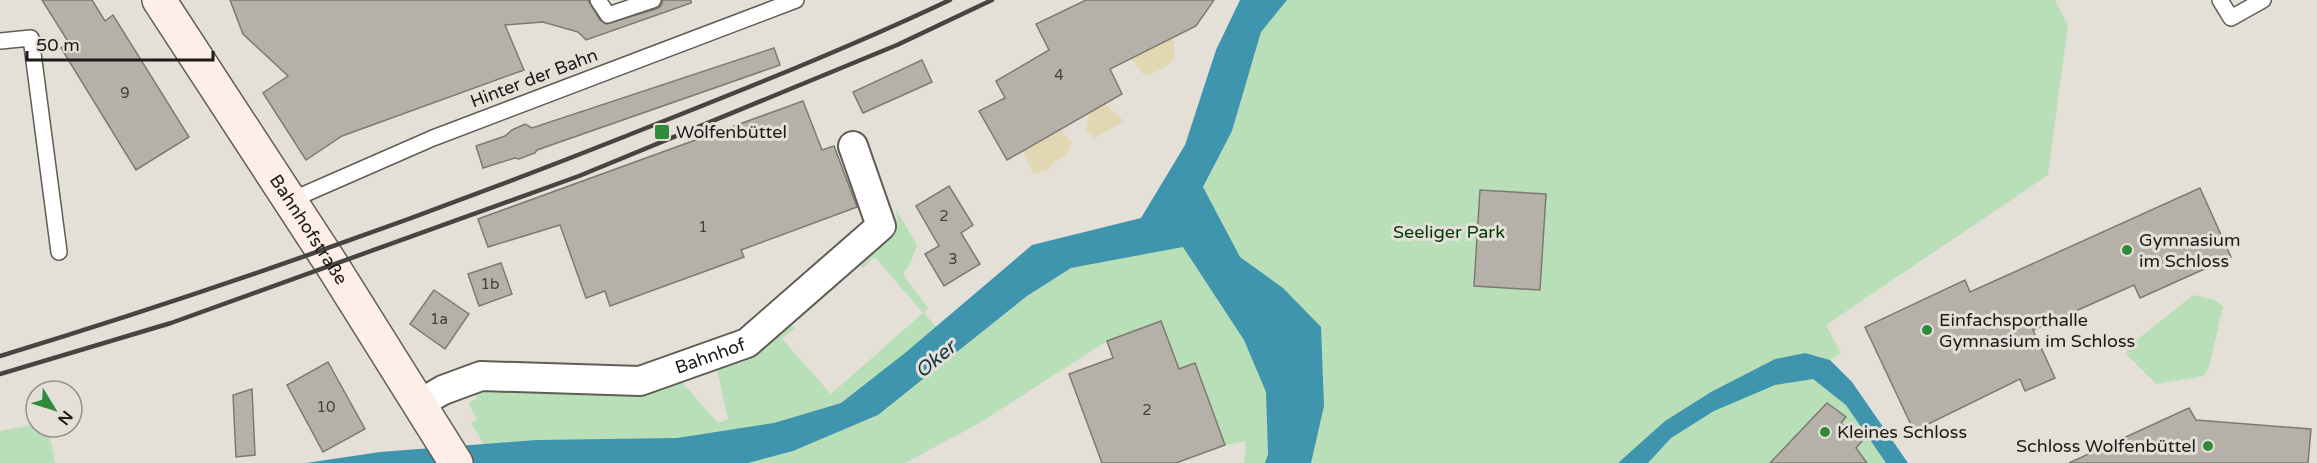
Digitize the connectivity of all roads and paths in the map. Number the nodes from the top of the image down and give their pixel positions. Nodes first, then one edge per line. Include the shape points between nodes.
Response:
1 (159, 0) edge
2 (598, 0) edge
3 (653, 0) edge
4 (796, 0) edge
5 (2220, 0) edge
6 (2263, 0) edge
7 (0, 41) edge
8 (853, 146) dead end
9 (290, 201) junction
10 (59, 252) dead end
11 (419, 404) junction
12 (447, 450) edge

1 - 9 street, Bahnhofstraße
2 - 3 lane via 608,15
4 - 9 lane, Hinter der Bahn via 433,138
5 - 6 lane via 2231,18
7 - 10 lane via 31,38
8 - 11 street, Bahnhof via 881,226 747,343 639,381 481,376
9 - 11 street, Bahnhofstraße
11 - 12 street, Bahnhofstraße

